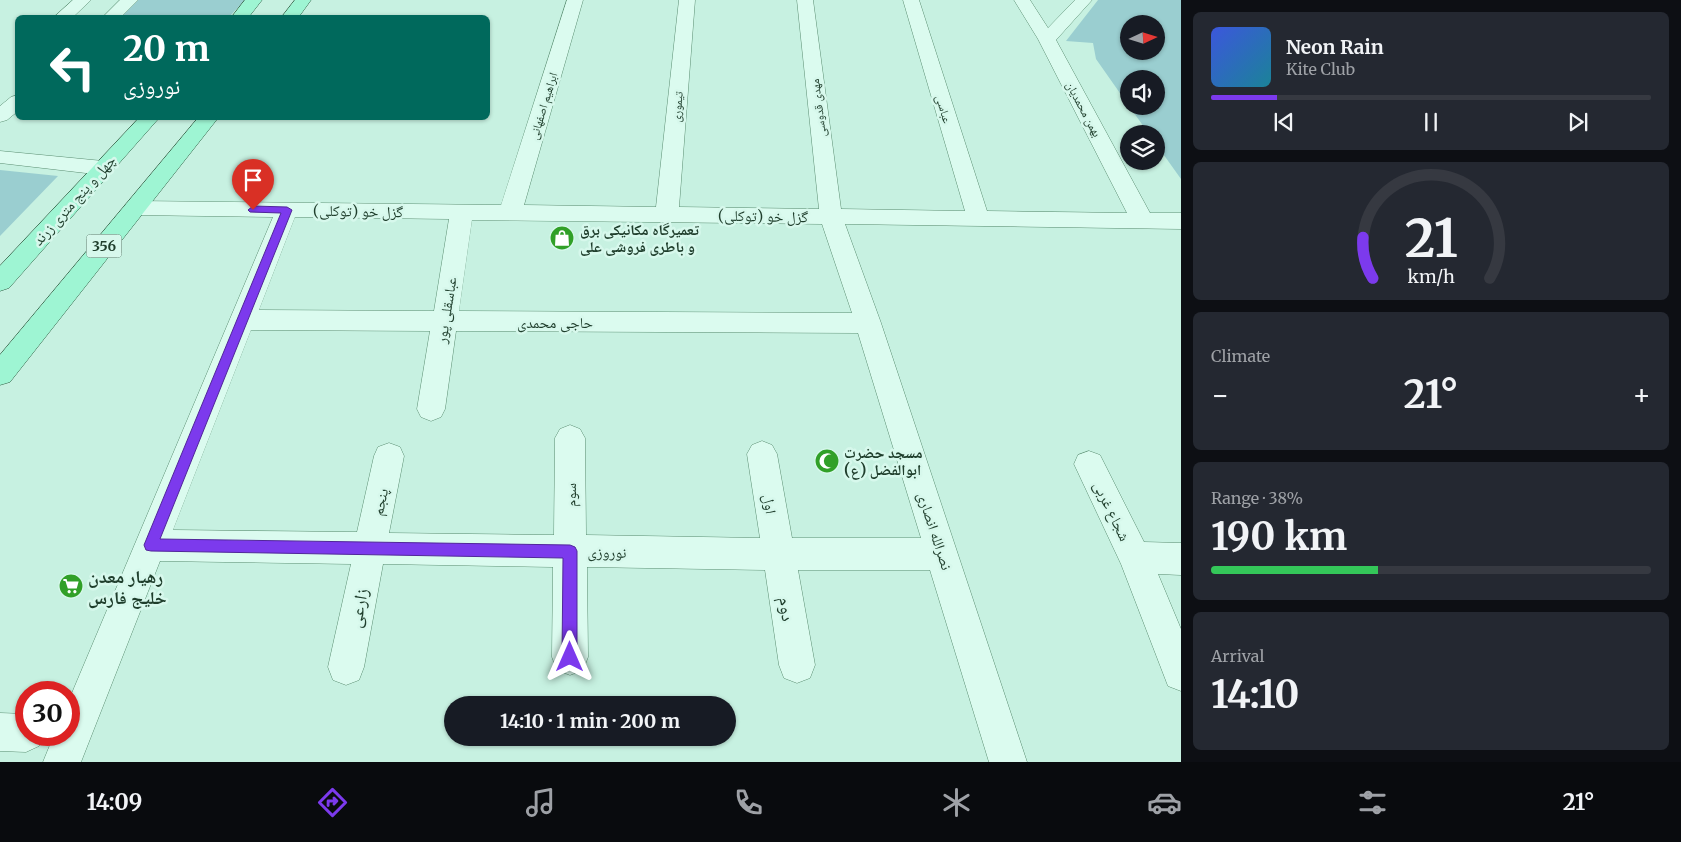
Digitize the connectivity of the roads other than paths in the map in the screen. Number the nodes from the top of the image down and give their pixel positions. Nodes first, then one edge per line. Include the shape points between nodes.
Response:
1 (83, 0) edge
2 (130, 0) edge
3 (254, 0) edge
4 (303, 0) edge
5 (575, 0) edge
6 (687, 0) edge
7 (805, 0) edge
8 (911, 0) edge
9 (1022, 0) edge
10 (1084, 0) edge
11 (65, 15) edge
12 (113, 15) edge
13 (241, 15) edge
14 (291, 15) edge
15 (1047, 39) junction
16 (15, 104) edge
17 (0, 116) edge
18 (147, 120) edge
19 (206, 120) edge
20 (0, 157) edge
21 (103, 168) junction
22 (135, 208) junction
23 (287, 210) junction
24 (462, 212) junction
25 (510, 213) junction
26 (667, 214) junction
27 (831, 216) junction
28 (978, 218) junction
29 (1142, 220) junction
30 (1181, 221) edge
31 (0, 282) edge
32 (242, 320) junction
33 (444, 321) junction
34 (868, 323) junction
35 (0, 374) edge
36 (432, 409) dead end
37 (570, 438) dead end
38 (762, 454) dead end
39 (389, 456) dead end
40 (1089, 464) dead end
41 (151, 545) junction
42 (370, 548) junction
43 (570, 551) junction
44 (778, 554) junction
45 (942, 554) junction
46 (1135, 558) junction
47 (1181, 559) edge
48 (570, 657) dead end
49 (796, 665) dead end
50 (346, 667) dead end
51 (1181, 673) edge
52 (80, 714) edge
53 (0, 732) edge
54 (15, 733) edge
55 (1008, 762) edge

1 - 11 street
2 - 12 street
3 - 13 main road
4 - 14 main road
5 - 25 street, ابراهیم اصفهانی
6 - 26 street, تیموری
7 - 27 street, مهدی قدوسی
8 - 28 street, عباسی
9 - 15 street, بهمن محمدیان
10 - 15 street
15 - 29 street, بهمن محمدیان
16 - 17 street
18 - 21 main road, چهل و پنج متری زرند
19 - 22 main road, 356
20 - 21 street
21 - 31 main road, چهل و پنج متری زرند
22 - 23 street, گزل خو (توکلی)
22 - 35 main road, 356
23 - 24 street, گزل خو (توکلی)
23 - 32 street
24 - 25 street, گزل خو (توکلی)
24 - 33 street, عباسقلی پور
25 - 26 street, گزل خو (توکلی)
26 - 27 street, گزل خو (توکلی)
27 - 28 street, گزل خو (توکلی)
27 - 34 street, نصرالله انصاری
28 - 29 street, گزل خو (توکلی)
29 - 30 street, گزل خو (توکلی)
32 - 33 street, حاجی محمدی
32 - 41 street
33 - 34 street, حاجی محمدی
33 - 36 street, عباسقلی پور
34 - 45 street, نصرالله انصاری
37 - 43 street, سوم
38 - 44 street, اول
39 - 42 street, پنجم
40 - 46 street, شجاع غربی
41 - 42 street, نوروزی
41 - 52 street
42 - 43 street, نوروزی
42 - 50 street, زارعی
43 - 44 street, نوروزی
43 - 48 street, سوم
44 - 45 street, نوروزی
44 - 49 street, دوم
45 - 55 street, نصرالله انصاری
46 - 47 street
46 - 51 street, شجاع غربی
53 - 54 street

